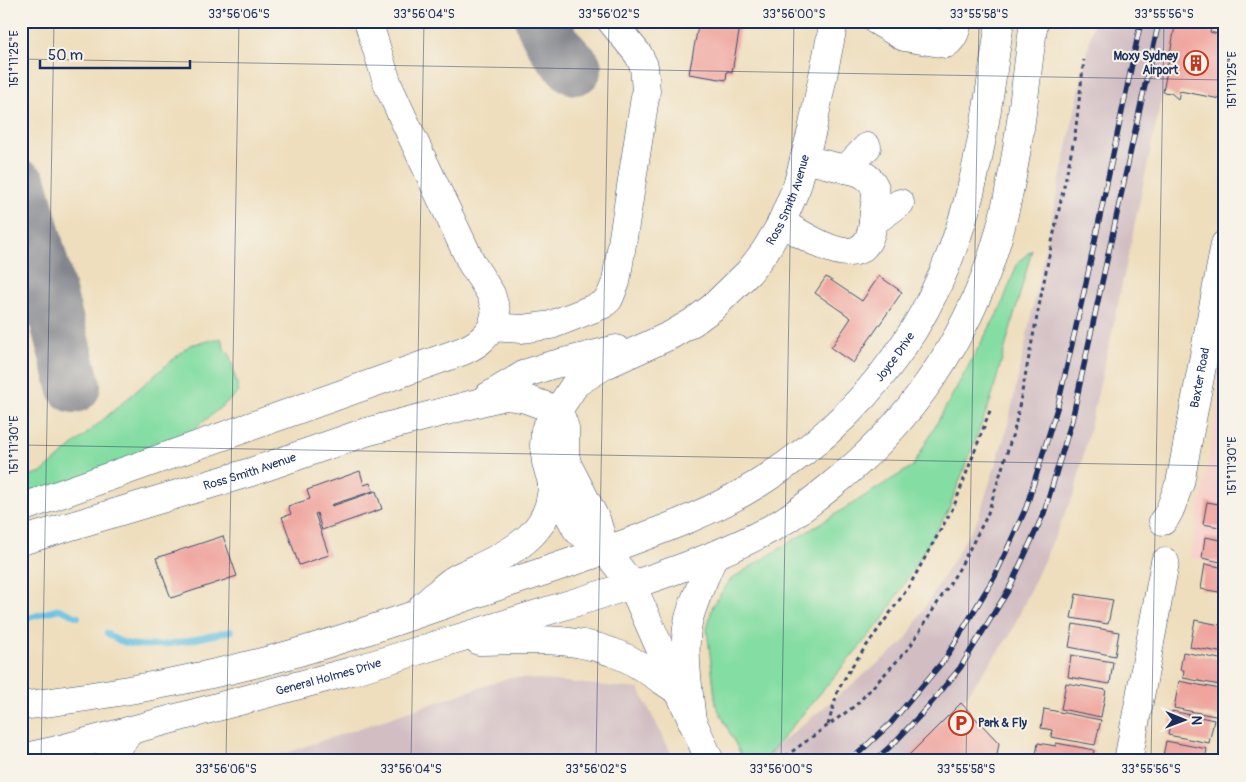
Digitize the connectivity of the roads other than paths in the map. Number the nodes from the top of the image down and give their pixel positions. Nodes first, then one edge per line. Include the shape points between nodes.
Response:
1 (368, 21) edge
2 (611, 21) edge
3 (834, 21) edge
4 (877, 21) edge
5 (958, 21) edge
6 (1000, 21) edge
7 (1034, 21) edge
8 (867, 147) dead end
9 (804, 159) junction
10 (846, 169) junction
11 (900, 203) dead end
12 (873, 222) junction
13 (782, 223) junction
14 (1225, 244) edge
15 (492, 327) junction
16 (671, 335) junction
17 (477, 403) junction
18 (559, 411) junction
19 (552, 483) junction
20 (21, 508) edge
21 (1163, 521) dead end
22 (21, 541) edge
23 (604, 550) junction
24 (714, 555) junction
25 (1165, 562) dead end
26 (632, 585) junction
27 (415, 614) junction
28 (447, 642) junction
29 (678, 690) junction
30 (21, 706) edge
31 (692, 722) junction
32 (130, 731) junction
33 (21, 758) edge
34 (108, 761) edge
35 (710, 761) edge
36 (1128, 761) edge

1 - 15 main road via 392,94 472,264 491,294 496,311
2 - 15 main road via 638,54 646,78 613,292 602,306 551,325 522,329
3 - 9 main road, Ross Smith Avenue
4 - 5 main road via 904,37 946,44 952,40
6 - 23 main road, Joyce Drive via 979,160 960,234 932,298 892,362 846,416 818,442 758,484 694,517
7 - 24 main road via 1019,133 998,238 972,308 956,340 893,429 845,476 790,517
8 - 10 main road
9 - 10 main road
9 - 13 main road, Ross Smith Avenue
10 - 12 main road via 865,175 874,187
11 - 12 main road
12 - 13 main road via 869,240 855,251 848,252 829,248
13 - 16 main road, Ross Smith Avenue via 749,272 712,308
14 - 21 main road, Baxter Road via 1180,483
15 - 20 main road via 478,344 463,350
16 - 17 main road, Ross Smith Avenue via 527,373
16 - 18 main road, Ross Smith Avenue via 605,365 576,383
17 - 18 main road, Ross Smith Avenue via 505,396 526,399
17 - 22 main road, Ross Smith Avenue via 366,432 251,472
18 - 19 main road, Ross Smith Avenue via 545,430 546,462
18 - 23 main road via 565,428 568,466 597,522
19 - 23 main road, Ross Smith Avenue via 576,530
19 - 27 main road via 552,497 545,518 532,536 504,556 453,580
23 - 26 main road
23 - 27 main road
24 - 26 main road, General Holmes Drive
24 - 31 main road via 691,611 688,628 685,652
25 - 36 main road
26 - 28 main road, General Holmes Drive
26 - 29 main road
27 - 30 main road via 325,644 208,675 140,689
28 - 29 main road via 571,641 628,659
28 - 32 main road, General Holmes Drive
29 - 31 main road
31 - 35 main road
32 - 33 main road, General Holmes Drive
32 - 34 main road

